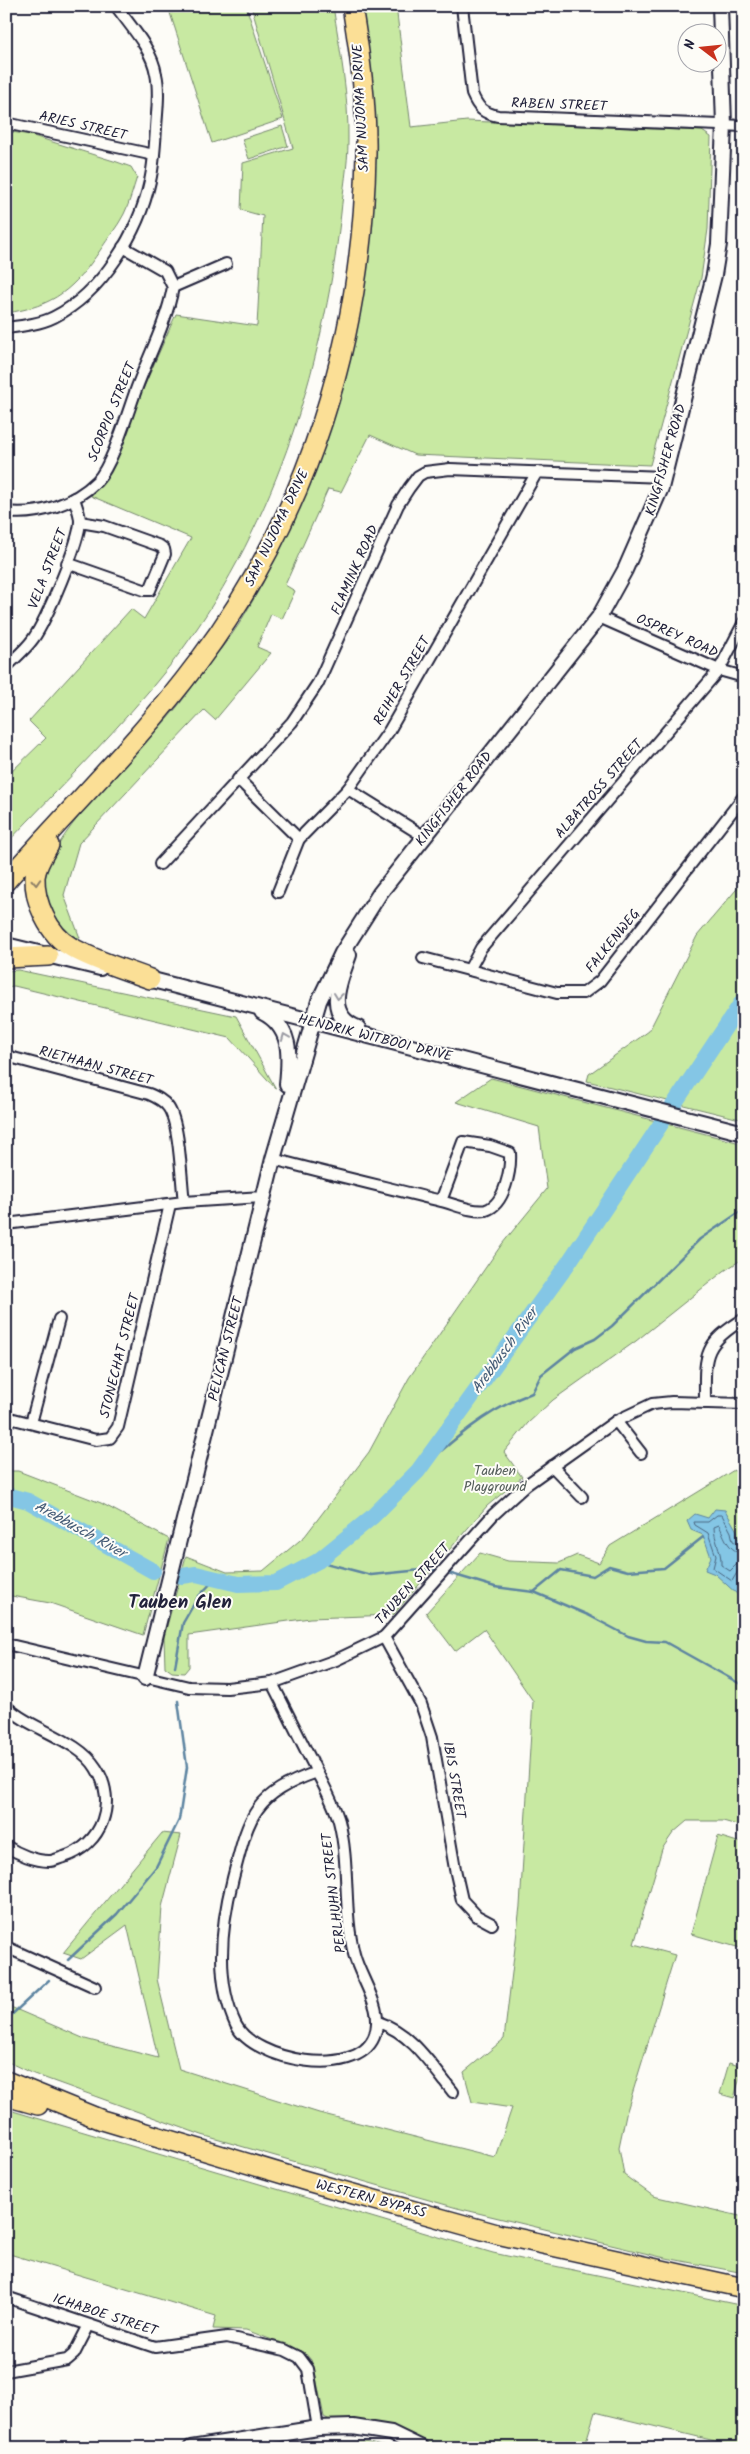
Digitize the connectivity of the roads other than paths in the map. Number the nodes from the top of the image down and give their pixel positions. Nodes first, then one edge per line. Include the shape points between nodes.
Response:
1 (116, 6) edge
2 (341, 6) edge
3 (352, 6) edge
4 (462, 6) edge
5 (720, 6) edge
6 (6, 123) edge
7 (724, 125) junction
8 (744, 126) edge
9 (154, 155) junction
10 (123, 247) junction
11 (226, 264) dead end
12 (173, 287) junction
13 (6, 328) edge
14 (537, 472) junction
15 (664, 477) junction
16 (74, 498) junction
17 (6, 512) edge
18 (80, 522) junction
19 (67, 563) junction
20 (599, 617) junction
21 (744, 622) edge
22 (6, 667) edge
23 (719, 670) junction
24 (744, 677) edge
25 (238, 779) junction
26 (348, 789) junction
27 (744, 796) edge
28 (61, 822) junction
29 (424, 837) junction
30 (300, 839) junction
31 (6, 864) edge
32 (160, 864) dead end
33 (6, 881) edge
34 (278, 892) dead end
35 (356, 932) junction
36 (6, 945) edge
37 (48, 956) junction
38 (6, 958) edge
39 (424, 958) dead end
40 (469, 970) junction
41 (150, 979) junction
42 (246, 1005) junction
43 (312, 1021) junction
44 (401, 1043) junction
45 (6, 1056) edge
46 (283, 1120) junction
47 (744, 1133) edge
48 (273, 1159) junction
49 (263, 1197) junction
50 (441, 1201) junction
51 (184, 1202) junction
52 (170, 1204) junction
53 (6, 1224) edge
54 (59, 1319) dead end
55 (744, 1319) edge
56 (705, 1403) junction
57 (744, 1404) edge
58 (6, 1417) edge
59 (616, 1421) junction
60 (31, 1423) junction
61 (641, 1453) dead end
62 (552, 1466) junction
63 (582, 1497) dead end
64 (384, 1637) junction
65 (6, 1644) edge
66 (145, 1678) junction
67 (272, 1683) junction
68 (6, 1706) edge
69 (317, 1772) junction
70 (6, 1846) edge
71 (492, 1924) dead end
72 (6, 1947) edge
73 (95, 1987) dead end
74 (378, 2022) junction
75 (6, 2081) edge
76 (454, 2092) dead end
77 (6, 2096) edge
78 (102, 2120) junction
79 (744, 2288) edge
80 (6, 2297) edge
81 (89, 2325) junction
82 (6, 2371) edge
83 (318, 2428) junction
84 (192, 2448) edge
85 (422, 2448) edge

1 - 9 street via 143,44 157,75
2 - 31 highway, SAM NUJOMA DRIVE via 350,55 356,140 352,234 338,322 320,398 301,454 272,523 234,591 194,650 133,727
3 - 28 highway, SAM NUJOMA DRIVE via 360,59 366,152 361,238 343,352 327,414 308,468 248,589 199,661 138,738
4 - 7 street, RABEN STREET via 472,94 484,113
5 - 7 street, KINGFISHER ROAD
6 - 9 street, ARIES STREET
7 - 8 street, RABEN STREET
7 - 15 street, KINGFISHER ROAD via 719,244 714,274
9 - 10 street via 146,196
10 - 12 street via 165,271
10 - 13 street via 98,283 78,303 53,318
11 - 12 street
12 - 16 street, SCORPIO STREET via 107,463 96,481
14 - 15 street, FLAMINK ROAD
14 - 25 street, FLAMINK ROAD via 444,469 418,476 398,505 308,701
14 - 26 street, REIHER STREET via 389,731
15 - 20 street, KINGFISHER ROAD via 638,544
16 - 17 street, SCORPIO STREET via 28,513
16 - 18 street, VELA STREET
18 - 19 street, VELA STREET
18 - 19 street via 104,526 160,546 165,554 150,590
19 - 22 street, VELA STREET via 42,624 33,639
20 - 23 street, OSPREY ROAD
20 - 29 street, KINGFISHER ROAD
21 - 23 street, ALBATROSS STREET
23 - 24 street, OSPREY ROAD
23 - 40 street, ALBATROSS STREET via 481,948
25 - 30 street
25 - 32 street, FLAMINK ROAD
26 - 29 street
26 - 30 street, REIHER STREET
27 - 40 street, FALKENWEG via 600,981 584,993 557,993
28 - 33 highway, SAM NUJOMA DRIVE
28 -> 41 highway via 38,864 35,877 45,920 72,948
29 - 35 street, KINGFISHER ROAD via 380,893
30 - 34 street, REIHER STREET
35 - 43 street, KINGFISHER ROAD via 328,980
35 -> 44 street via 338,995 338,1012 352,1025
36 - 37 street, HENDRIK WITBOOI DRIVE
37 - 38 highway
37 - 41 street, HENDRIK WITBOOI DRIVE
39 - 40 street, FALKENWEG
41 - 42 street, HENDRIK WITBOOI DRIVE
42 - 43 street, HENDRIK WITBOOI DRIVE
46 -> 42 street via 290,1056 287,1038 274,1020
43 - 44 street, HENDRIK WITBOOI DRIVE
43 - 46 street, PELICAN STREET
44 - 47 street, HENDRIK WITBOOI DRIVE
45 - 51 street, RIETHAAN STREET via 140,1091 162,1100 174,1120
46 - 48 street, PELICAN STREET
48 - 49 street, PELICAN STREET
48 - 50 street
49 - 51 street
49 - 66 street, PELICAN STREET
50 - 50 street via 463,1142 510,1153 505,1187 494,1206 480,1211
51 - 52 street
52 - 53 street
52 - 60 street, STONECHAT STREET via 128,1390 115,1433 104,1440 96,1440
54 - 60 street
55 - 56 street via 724,1331 711,1344 706,1360
56 - 57 street, TAUBEN STREET
56 - 59 street, TAUBEN STREET via 652,1404
58 - 60 street, STONECHAT STREET
59 - 61 street
59 - 62 street, TAUBEN STREET
62 - 63 street
62 - 64 street, TAUBEN STREET via 493,1515
64 - 67 street, TAUBEN STREET via 336,1660
64 - 71 street, IBIS STREET via 417,1697 432,1737 462,1900 477,1916
65 - 66 street, TAUBEN STREET
66 - 67 street, TAUBEN STREET via 189,1687 227,1688
67 - 69 street, PERLHUHN STREET
68 - 70 street via 17,1716 88,1757 102,1777 106,1803 104,1819 97,1832 85,1847 70,1855 50,1861 32,1858
69 - 74 street, PERLHUHN STREET via 339,1823 350,1937
69 - 74 street via 290,1781 270,1794 252,1815 223,1927 226,1998 237,2027 246,2037 268,2050 304,2060 346,2060 362,2053 374,2038
72 - 73 street
74 - 76 street via 398,2030 409,2039
75 - 78 highway, WESTERN BYPASS
77 - 78 highway
78 - 79 highway, WESTERN BYPASS via 497,2234
80 - 81 street, ICHABOE STREET
81 - 82 street via 74,2354 67,2360
81 - 83 street, ICHABOE STREET via 155,2347 227,2337 285,2350 299,2357 308,2369
83 - 84 street
83 - 85 street via 372,2428

